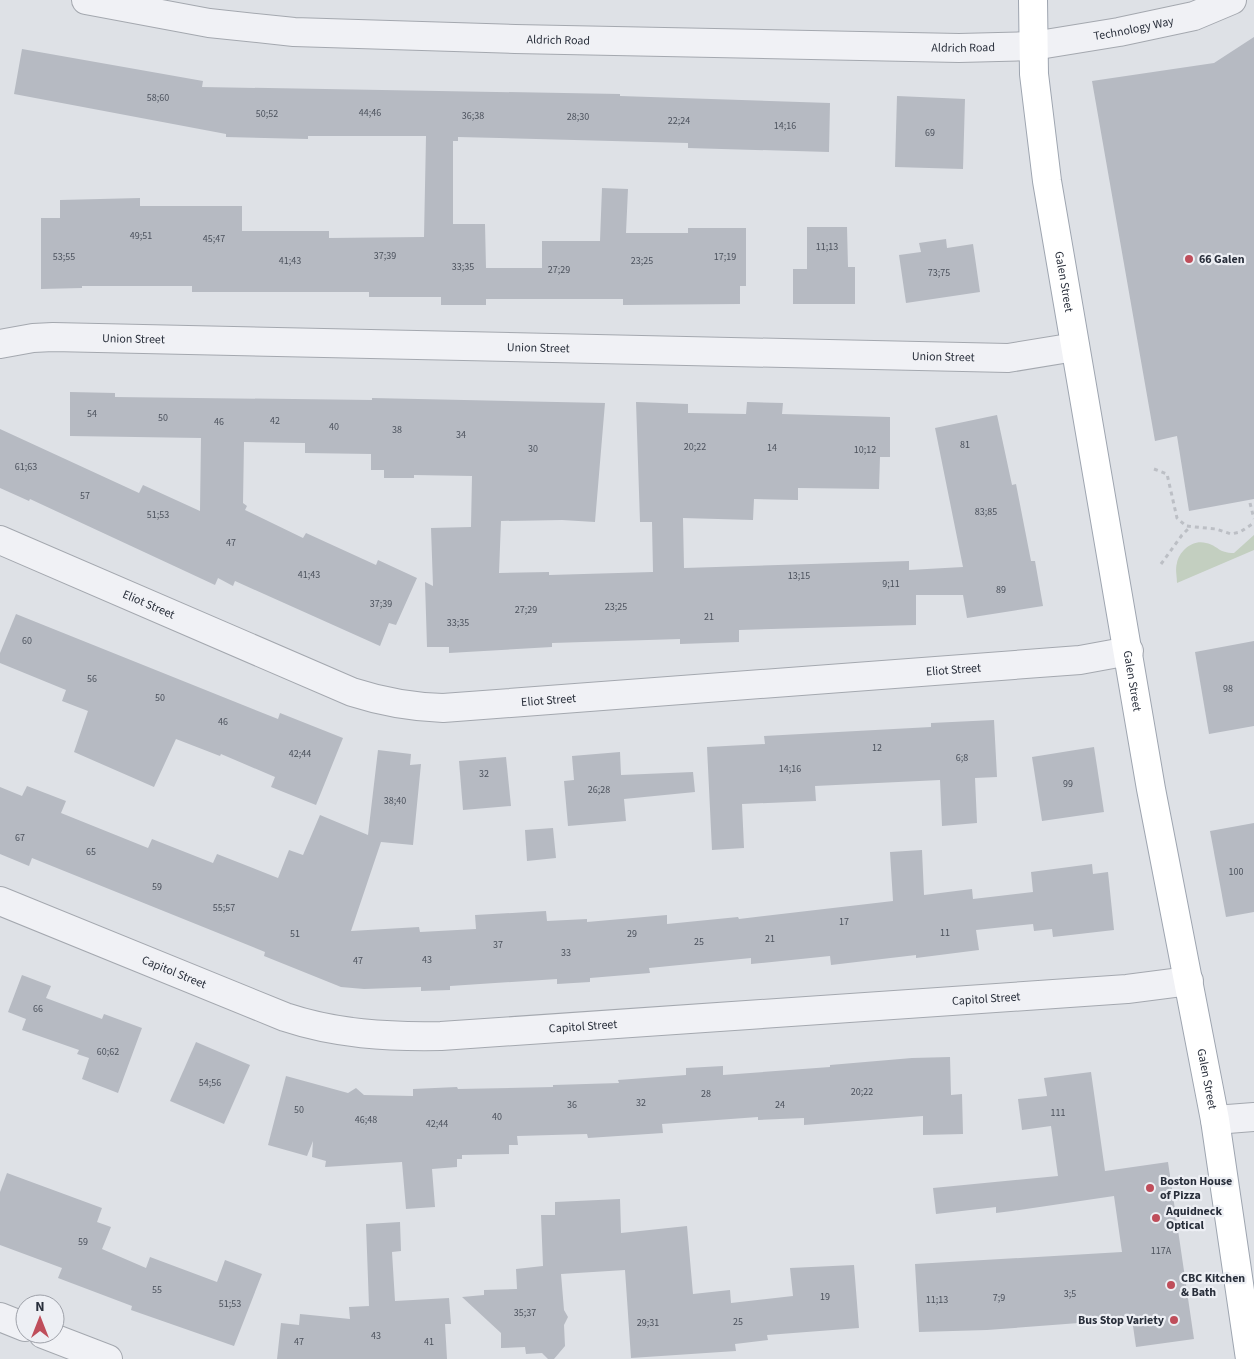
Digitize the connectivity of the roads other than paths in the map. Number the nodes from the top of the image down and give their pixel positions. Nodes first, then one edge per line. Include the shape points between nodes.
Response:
1 (86, 0) edge
2 (1033, 0) edge
3 (1232, 0) edge
4 (1033, 46) junction
5 (0, 344) edge
6 (1075, 347) junction
7 (0, 540) edge
8 (1129, 651) junction
9 (0, 901) edge
10 (1189, 981) junction
11 (1254, 1117) edge
12 (1215, 1120) junction
13 (0, 1317) edge
14 (15, 1323) edge
15 (65, 1342) edge
16 (1246, 1357) edge
17 (108, 1359) edge

1 - 4 street, Aldrich Road via 209,22 294,32 959,48
2 - 4 main road, Galen Street
3 - 4 street, Technology Way via 1175,21
4 - 6 main road, Galen Street via 1039,126
5 - 6 street, Union Street via 53,337 1008,358
6 - 8 main road, Galen Street
7 - 8 street, Eliot Street via 352,692 420,708 1080,660
8 - 10 main road, Galen Street via 1151,789
9 - 10 street, Capitol Street via 285,1017 308,1025 358,1034 441,1036 1117,990
10 - 12 main road, Galen Street
11 - 12 street
12 - 16 main road, Galen Street
13 - 14 street
15 - 17 street

